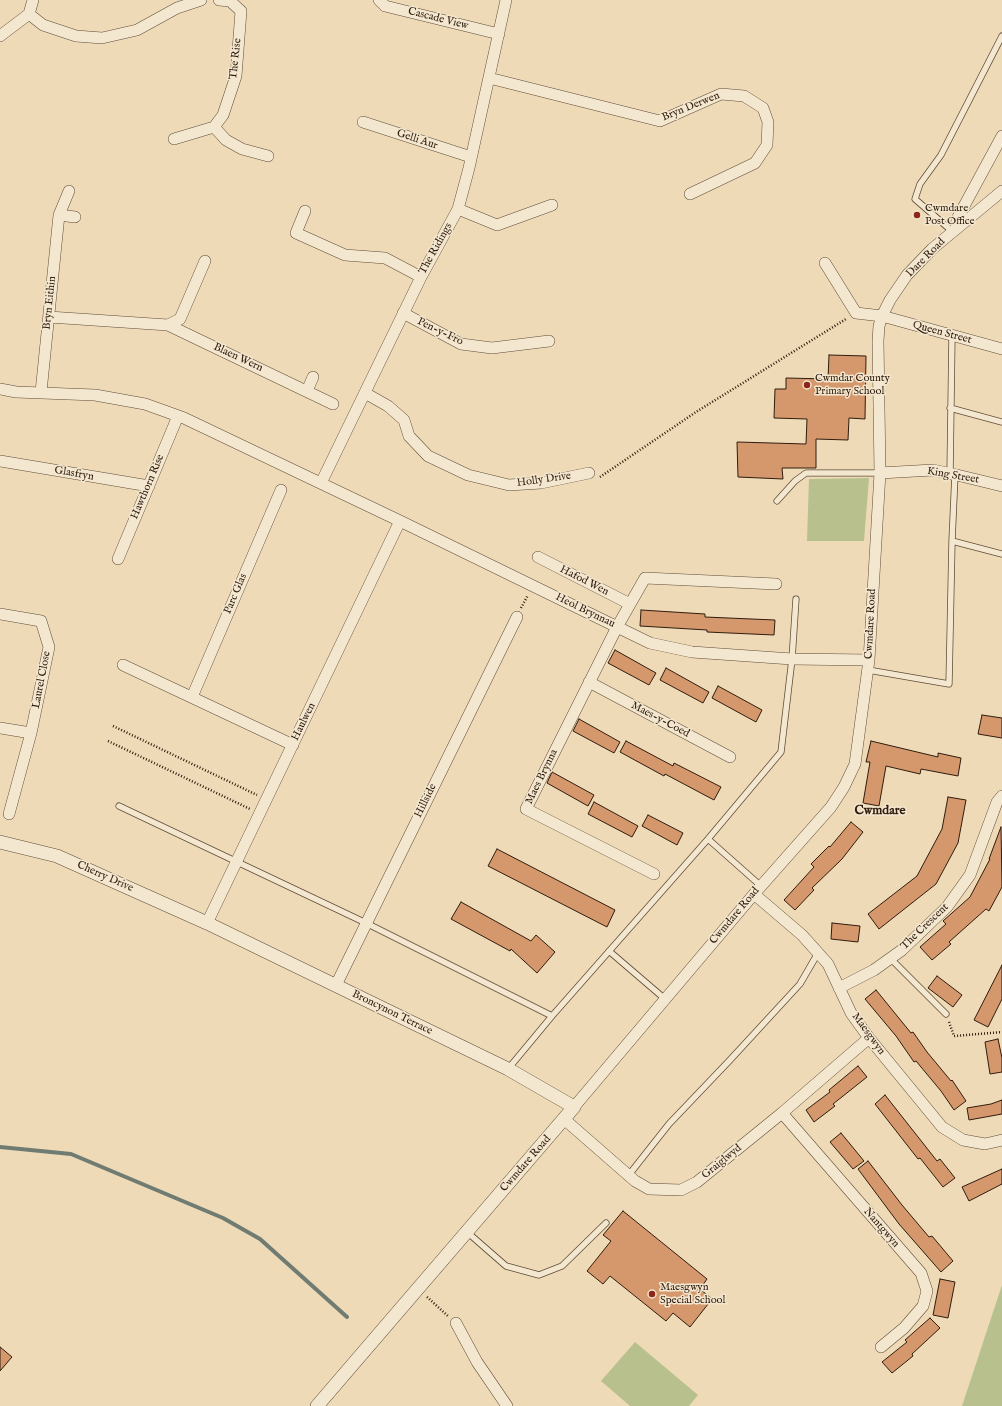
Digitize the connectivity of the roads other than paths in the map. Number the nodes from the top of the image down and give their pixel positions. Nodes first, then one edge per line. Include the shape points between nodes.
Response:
1 (33, 0) edge
2 (201, 0) edge
3 (219, 0) edge
4 (378, 0) edge
5 (506, 0) edge
6 (29, 14) junction
7 (499, 34) junction
8 (0, 36) edge
9 (1002, 36) edge
10 (489, 78) junction
11 (363, 122) dead end
12 (214, 127) junction
13 (1002, 136) edge
14 (174, 139) dead end
15 (268, 156) dead end
16 (471, 157) junction
17 (69, 191) dead end
18 (1002, 191) edge
19 (690, 194) dead end
20 (552, 205) dead end
21 (458, 209) junction
22 (304, 212) dead end
23 (59, 215) junction
24 (75, 217) dead end
25 (954, 231) junction
26 (205, 261) dead end
27 (825, 263) dead end
28 (420, 277) junction
29 (403, 313) junction
30 (882, 316) junction
31 (49, 317) junction
32 (168, 325) junction
33 (952, 335) junction
34 (549, 341) dead end
35 (1002, 349) edge
36 (313, 377) dead end
37 (0, 389) edge
38 (307, 391) junction
39 (41, 392) junction
40 (365, 393) junction
41 (333, 404) dead end
42 (950, 408) junction
43 (178, 416) junction
44 (1002, 422) edge
45 (0, 461) edge
46 (589, 473) road end
47 (880, 473) junction
48 (952, 474) junction
49 (321, 483) junction
50 (149, 486) junction
51 (1002, 486) edge
52 (281, 490) dead end
53 (777, 501) dead end
54 (400, 521) junction
55 (952, 541) junction
56 (1002, 554) edge
57 (538, 557) dead end
58 (118, 559) dead end
59 (776, 584) dead end
60 (796, 598) dead end
61 (630, 604) junction
62 (0, 614) edge
63 (517, 617) road end
64 (617, 627) junction
65 (792, 659) junction
66 (123, 665) dead end
67 (868, 665) junction
68 (589, 682) junction
69 (192, 697) junction
70 (0, 728) edge
71 (31, 733) junction
72 (293, 745) junction
73 (730, 757) dead end
74 (1002, 796) edge
75 (119, 806) dead end
76 (9, 814) dead end
77 (708, 839) junction
78 (0, 842) edge
79 (236, 862) junction
80 (654, 874) dead end
81 (757, 890) junction
82 (207, 923) junction
83 (366, 923) junction
84 (610, 951) junction
85 (818, 953) junction
86 (890, 958) junction
87 (336, 985) junction
88 (839, 988) junction
89 (665, 999) junction
90 (946, 1014) road end
91 (552, 1016) junction
92 (869, 1038) junction
93 (508, 1069) junction
94 (574, 1107) junction
95 (782, 1113) junction
96 (564, 1119) junction
97 (1002, 1140) edge
98 (628, 1176) junction
99 (606, 1223) dead end
100 (467, 1232) junction
101 (456, 1323) road end
102 (881, 1347) dead end
103 (317, 1406) edge
104 (507, 1406) edge

1 - 6 street
2 - 6 street via 177,8 137,30 102,38 76,36 43,25
3 - 12 street, The Rise via 230,1 241,11 236,76 223,116
4 - 7 street, Cascade View via 385,6
5 - 7 street, The Ridings
6 - 8 street
7 - 10 street, The Ridings
9 - 25 lane via 941,155 920,184 915,199
10 - 16 street, The Ridings
10 - 19 street, Bryn Derwen via 660,122 721,94 744,96 763,108 768,122 767,145 755,163
11 - 16 street, Gelli Aur
12 - 14 street
12 - 15 street via 226,140 237,146
13 - 25 street
16 - 21 street, The Ridings
17 - 23 street, Bryn Eithin
18 - 25 street, Dare Road
20 - 21 street via 496,225
21 - 28 street, The Ridings
22 - 28 street via 296,233 345,255 385,258
23 - 24 street
23 - 31 street, Bryn Eithin
25 - 30 street, Dare Road via 907,275
26 - 32 street via 180,319
27 - 30 street, Queen Street via 856,313
28 - 29 street, The Ridings
29 - 34 street, Pen-y-Fro via 461,344 492,348
29 - 40 street, The Ridings
30 - 33 street, Queen Street
30 - 47 street, Cwmdare Road via 878,341
31 - 32 street, Blaen Wern
31 - 39 street, Bryn Eithin
32 - 38 street, Blaen Wern
33 - 35 street, Queen Street
33 - 42 lane
36 - 38 street
37 - 39 street, Heol Brynnau
38 - 41 street, Blaen Wern
39 - 43 street, Heol Brynnau via 102,396 145,404
40 - 46 street, Holly Drive via 388,406 404,420 409,436 428,456 468,475 509,485 541,483
40 - 49 street, The Ridings
42 - 44 lane
42 - 48 lane
43 - 49 street, Heol Brynnau
43 - 50 street, Hawthorn Rise
45 - 50 street, Glasfryn
47 - 48 street, King Street via 933,470
47 - 53 lane via 806,473
47 - 67 street, Cwmdare Road
48 - 51 street, King Street
48 - 55 lane
49 - 54 street, Heol Brynnau
50 - 58 street, Hawthorn Rise
52 - 69 street, Parc Glas
54 - 64 street, Heol Brynnau
54 - 72 street, Haulwen
55 - 56 lane
55 - 67 lane via 949,684
57 - 61 street, Hafod Wen
59 - 61 street via 645,578
60 - 65 lane
61 - 64 street
62 - 71 street, Laurel Close via 40,621 49,647
63 - 83 street, Hillside
64 - 65 street, Heol Brynnau via 650,643 692,652
64 - 68 street
65 - 67 street, Heol Brynnau
65 - 77 lane via 781,752
66 - 69 street
67 - 81 street, Cwmdare Road via 854,764 844,787 831,807
68 - 73 street, Maes-y-Coed
68 - 80 street, Maes Brynna via 526,809
69 - 72 street
70 - 71 street
71 - 76 street, Laurel Close
72 - 79 street, Haulwen
74 - 86 street, The Crescent via 997,802 970,875 947,907 902,950
75 - 79 lane
77 - 81 lane
77 - 84 lane
78 - 82 street, Cherry Drive via 57,856
79 - 82 street, Haulwen
79 - 83 lane
81 - 85 street, Maesgwyn
81 - 89 street, Cwmdare Road
82 - 87 street, Broncynon Terrace
83 - 87 street, Hillside
83 - 91 lane
84 - 89 lane
84 - 91 lane
85 - 88 street, Maesgwyn via 828,964
85 - 98 lane via 800,984 669,1124
86 - 88 street, The Crescent via 874,970
86 - 90 lane
87 - 93 street, Broncynon Terrace
88 - 92 street, Maesgwyn via 851,1012
89 - 94 street, Cwmdare Road
91 - 93 lane
92 - 95 street, Graiglwyd
92 - 97 street, Maesgwyn via 942,1127 963,1140 985,1144
93 - 94 street, Broncynon Terrace
94 - 96 street, Cwmdare Road
95 - 98 street, Graiglwyd via 696,1182 681,1190 649,1189
95 - 102 street, Nantgwyn via 921,1273 927,1291 923,1306 904,1328
96 - 98 street, Graiglwyd
96 - 100 street, Cwmdare Road
99 - 100 lane via 562,1266 539,1275 506,1266
100 - 103 street, Cwmdare Road
101 - 104 street via 477,1362

